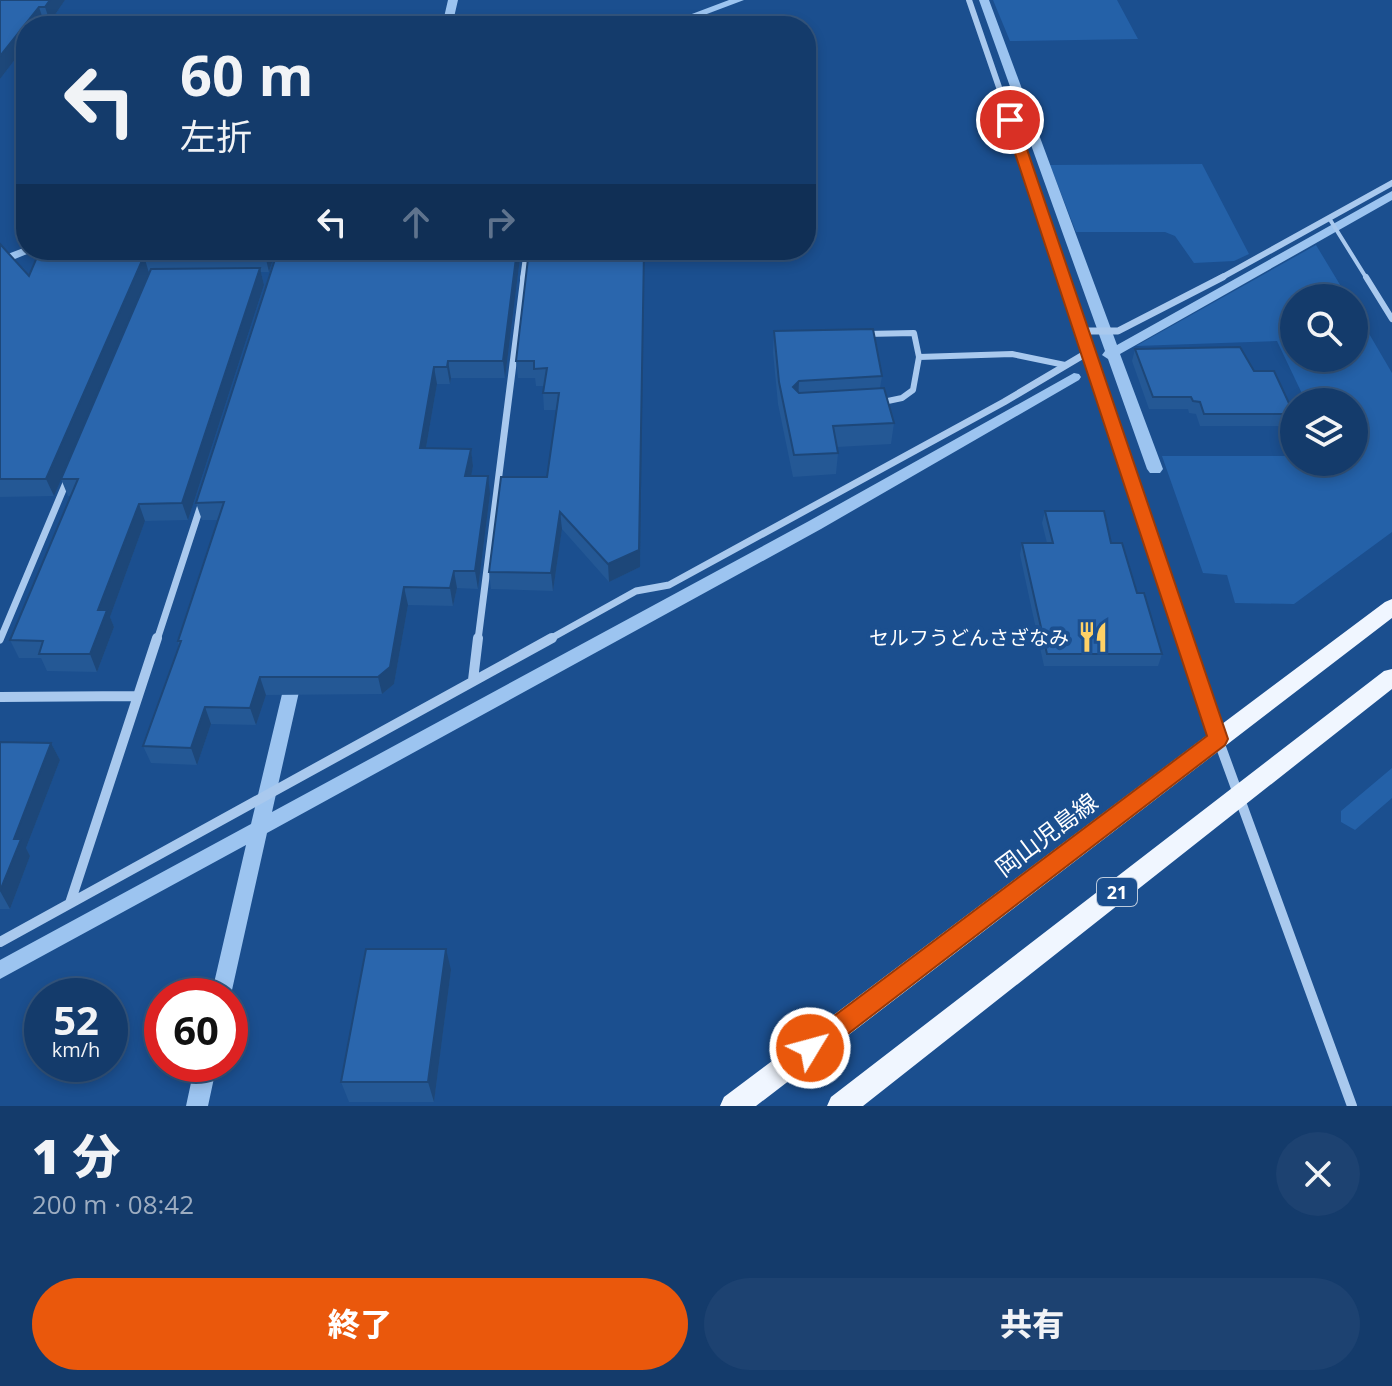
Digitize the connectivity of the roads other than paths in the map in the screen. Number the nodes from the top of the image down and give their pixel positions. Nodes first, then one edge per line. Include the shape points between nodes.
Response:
1 (969, 0) edge
2 (1392, 183) edge
3 (1331, 220) junction
4 (526, 260) edge
5 (1392, 319) edge
6 (1083, 331) junction
7 (856, 334) edge
8 (1090, 351) junction
9 (919, 357) junction
10 (1065, 365) junction
11 (880, 402) edge
12 (73, 466) edge
13 (206, 489) edge
14 (1392, 607) edge
15 (0, 640) edge
16 (1392, 677) edge
17 (473, 680) junction
18 (138, 696) junction
19 (0, 697) edge
20 (1218, 739) junction
21 (1239, 797) junction
22 (70, 903) junction
23 (0, 942) edge
24 (734, 1106) edge
25 (841, 1106) edge
26 (1352, 1106) edge

1 - 6 street
2 - 3 street
3 - 5 lane
3 - 6 street via 1118,331
4 - 17 street
6 - 8 street
7 - 9 lane via 914,333
8 - 10 street
8 - 20 street
9 - 10 lane via 1019,355
9 - 11 lane via 913,392
10 - 17 street via 669,585 636,591
12 - 15 street
13 - 18 street
14 - 20 main road, 岡山児島線
16 - 21 main road, 21
17 - 22 street
18 - 19 street
18 - 22 street
20 - 21 street
20 - 24 main road, 岡山児島線
21 - 25 main road, 21
21 - 26 street
22 - 23 street

